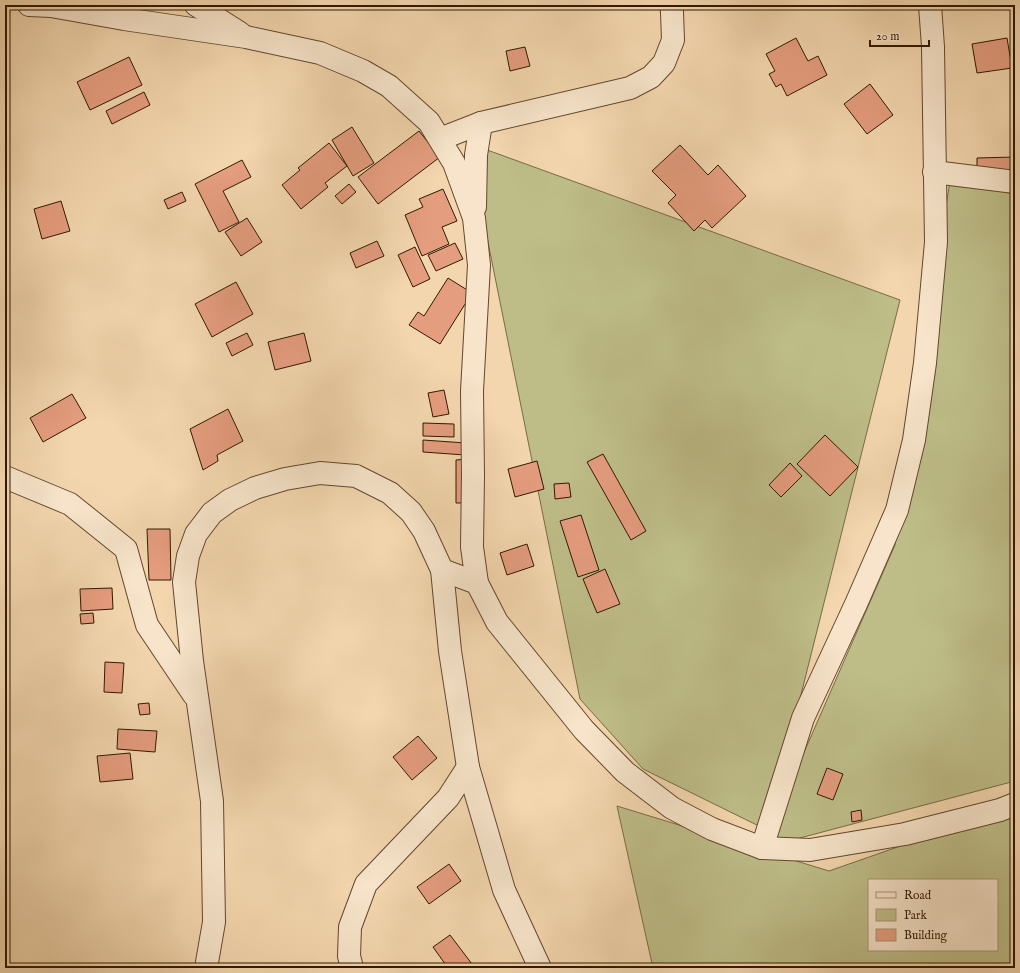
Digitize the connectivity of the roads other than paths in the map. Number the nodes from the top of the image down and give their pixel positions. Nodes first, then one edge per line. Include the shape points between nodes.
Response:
1 (30, 5) edge
2 (671, 5) edge
3 (930, 5) edge
4 (206, 8) edge
5 (246, 37) junction
6 (481, 123) junction
7 (440, 139) junction
8 (934, 172) junction
9 (1015, 182) edge
10 (474, 218) junction
11 (5, 477) edge
12 (442, 570) junction
13 (477, 583) junction
14 (197, 700) junction
15 (468, 767) junction
16 (1015, 804) edge
17 (762, 848) junction
18 (206, 968) edge
19 (352, 968) edge
20 (540, 968) edge

1 - 5 street via 51,6
2 - 6 street via 673,40 664,63 651,77 630,88
3 - 8 street
4 - 5 street
5 - 7 street via 320,53 363,70 390,86 429,122
6 - 7 street
6 - 10 street via 476,155
7 - 10 street via 454,163
8 - 9 street
8 - 17 street via 936,242 925,363 914,440 897,510 803,718
10 - 13 street via 479,265 472,391 472,548
11 - 14 street via 70,504 126,549 147,625
12 - 13 street
12 - 14 street via 424,530 411,512 390,493 356,476 320,473 285,479 255,488 230,500 212,513 196,534 188,556 184,582
12 - 15 street via 450,651
13 - 17 street via 497,622 584,730 625,772 672,808 712,829
14 - 18 street via 212,801 214,922
15 - 19 street via 448,798 366,884 350,927 349,956
15 - 20 street via 504,890
16 - 17 street via 905,834 810,850

